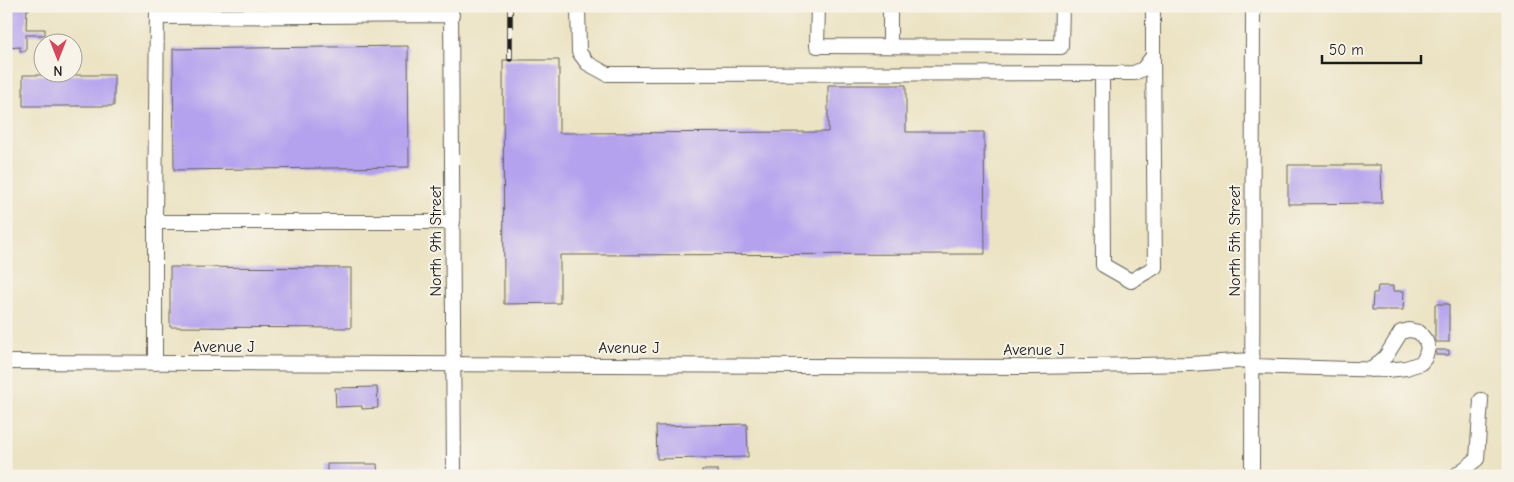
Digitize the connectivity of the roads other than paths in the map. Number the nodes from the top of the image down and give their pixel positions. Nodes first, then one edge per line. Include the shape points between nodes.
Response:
1 (578, 6) edge
2 (818, 6) edge
3 (890, 6) edge
4 (1055, 6) edge
5 (1154, 6) edge
6 (1253, 6) edge
7 (452, 11) edge
8 (157, 12) edge
9 (890, 46) junction
10 (1153, 56) junction
11 (1102, 73) junction
12 (155, 222) junction
13 (453, 222) junction
14 (6, 362) edge
15 (155, 363) junction
16 (1251, 363) junction
17 (453, 364) junction
18 (1371, 370) dead end
19 (1481, 400) dead end
20 (454, 476) edge
21 (1252, 476) edge
22 (1455, 476) edge

1 - 11 street via 579,52 587,63 607,74
2 - 9 street via 818,46
3 - 9 street
4 - 9 street via 1062,6 1061,47
5 - 10 street
6 - 16 street, North 5th Street
7 - 8 street
7 - 13 street, North 9th Street
8 - 12 street
10 - 11 street via 1144,69 1134,73
10 - 11 street via 1155,267 1131,281 1103,265
12 - 13 street
12 - 15 street
13 - 17 street, North 9th Street
14 - 15 street, Avenue J
15 - 17 street, Avenue J
16 - 17 street, Avenue J via 1034,367
16 - 18 street, Avenue J
16 - 21 street, North 5th Street
17 - 20 street, North 9th Street
19 - 22 street via 1477,459

